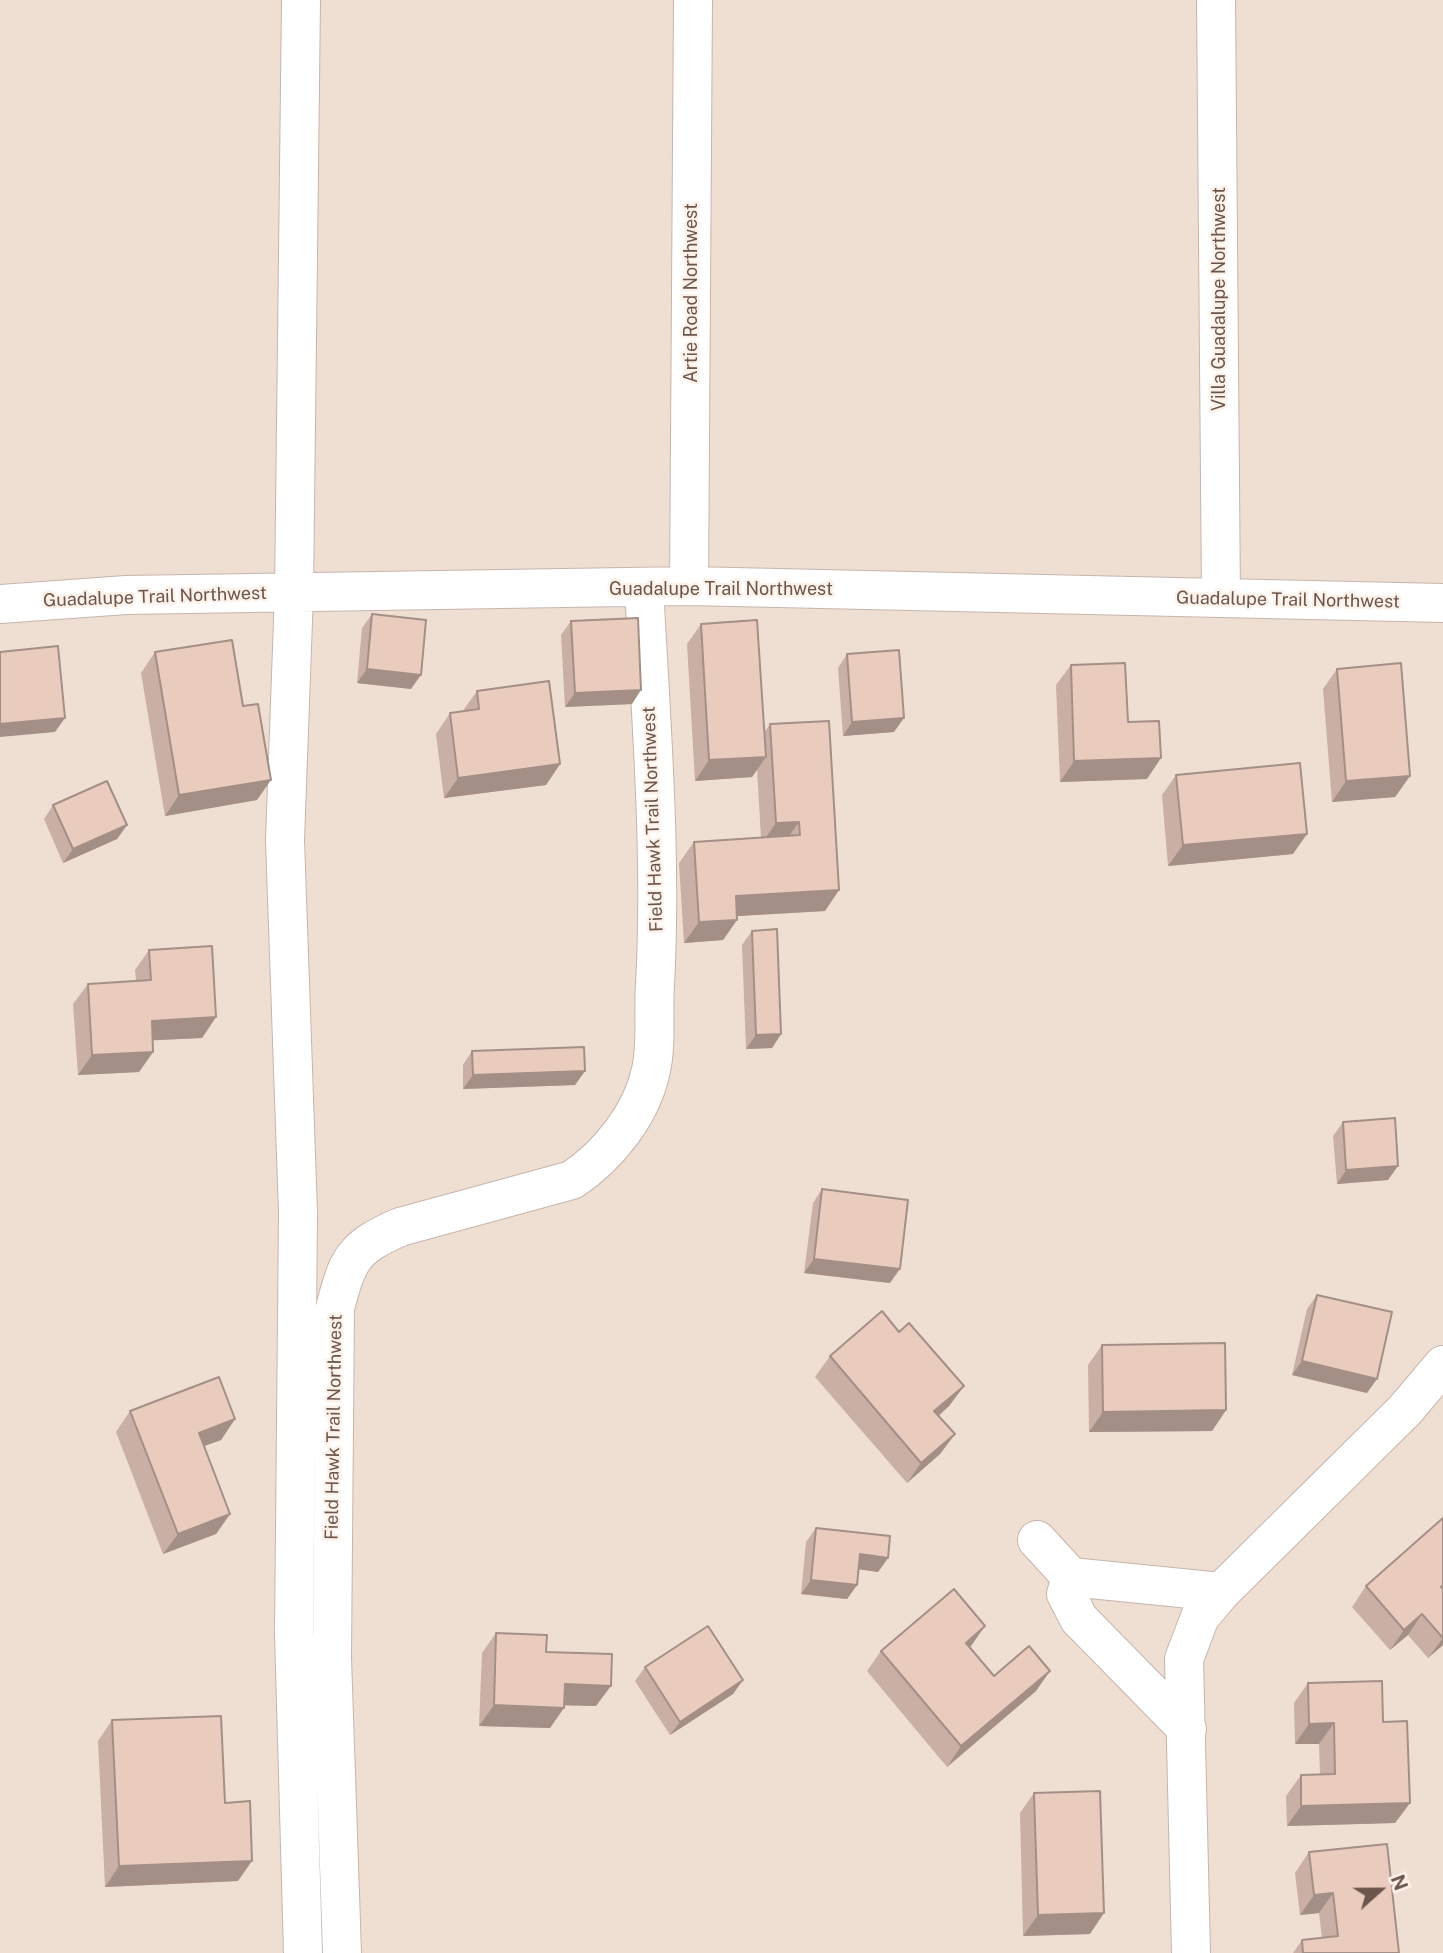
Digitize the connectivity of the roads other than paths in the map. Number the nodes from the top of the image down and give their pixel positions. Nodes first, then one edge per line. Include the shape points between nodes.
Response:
1 (301, 0) edge
2 (693, 0) edge
3 (1216, 0) edge
4 (689, 586) junction
5 (644, 587) junction
6 (294, 593) junction
7 (1222, 598) junction
8 (1443, 603) edge
9 (0, 604) edge
10 (1443, 1365) edge
11 (1037, 1541) dead end
12 (1071, 1577) junction
13 (1221, 1592) junction
14 (1187, 1729) junction
15 (303, 1953) edge
16 (342, 1953) edge
17 (1191, 1953) edge

1 - 6 street
2 - 4 street, Artie Road Northwest
3 - 7 street, Villa Guadalupe Northwest
4 - 5 street, Guadalupe Trail Northwest
4 - 7 street, Guadalupe Trail Northwest
5 - 6 street, Guadalupe Trail Northwest
5 - 16 street, Field Hawk Trail Northwest via 660,902 651,1070 639,1103 591,1167 572,1180 374,1238 353,1256 335,1308 332,1658
6 - 9 street, Guadalupe Trail Northwest via 126,595
6 - 15 street via 285,840 298,1213 294,1633
7 - 8 street, Guadalupe Trail Northwest
10 - 13 street via 1405,1410
11 - 12 street
12 - 13 street
12 - 14 street via 1066,1594 1079,1619
13 - 14 street via 1200,1617 1184,1659
14 - 17 street

